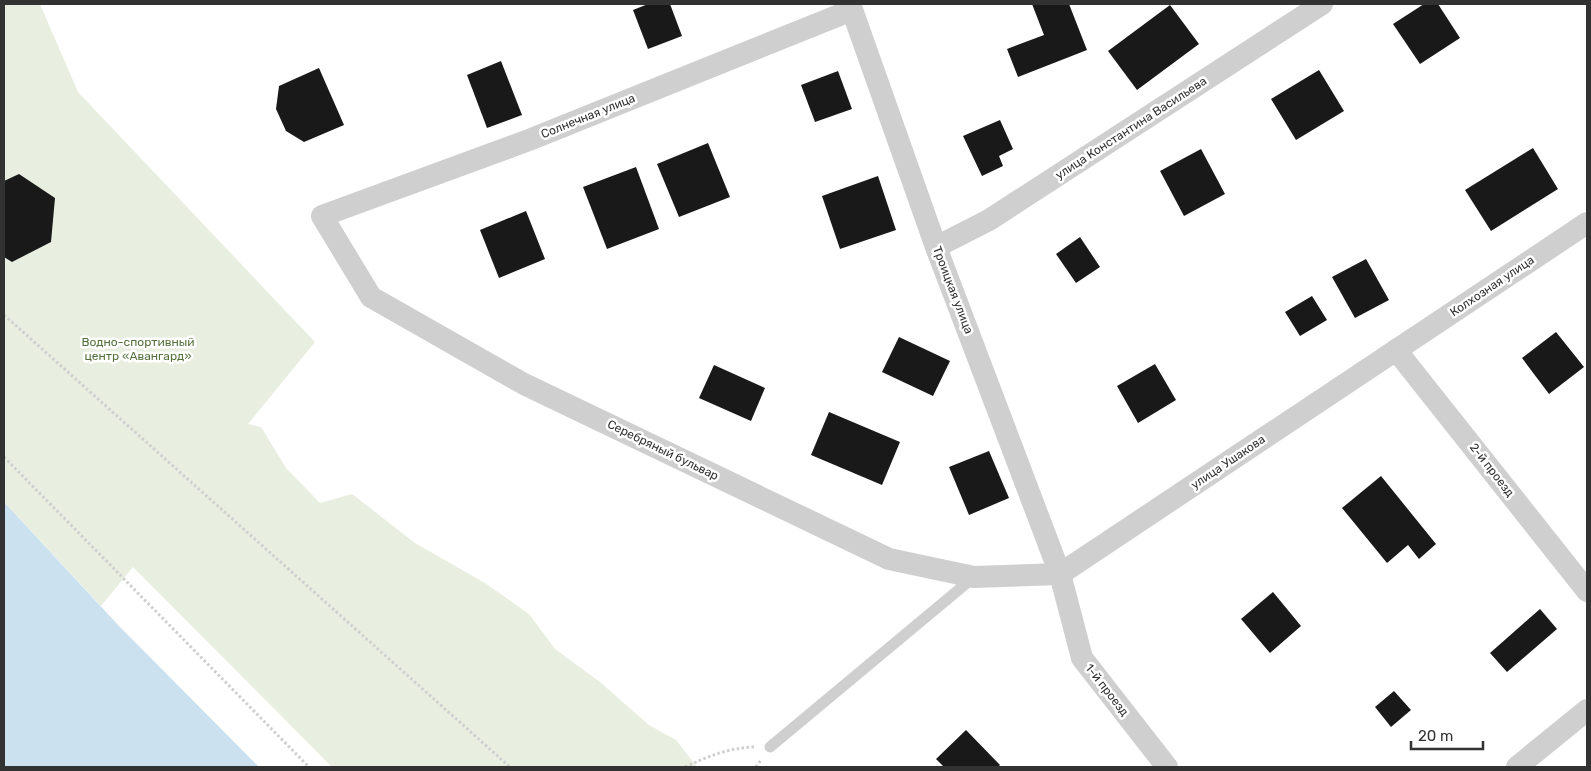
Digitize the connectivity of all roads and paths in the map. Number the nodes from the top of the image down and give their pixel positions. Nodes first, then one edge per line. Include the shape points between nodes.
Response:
1 (1322, 4) edge
2 (851, 7) edge
3 (322, 216) joint
4 (1587, 223) edge
5 (936, 247) junction
6 (4, 315) edge
7 (1396, 350) junction
8 (4, 457) edge
9 (1060, 574) junction
10 (974, 577) junction
11 (1587, 591) edge
12 (1587, 710) edge
13 (770, 747) joint
14 (309, 767) edge
15 (510, 767) edge
16 (685, 767) edge
17 (1167, 767) edge
18 (1516, 767) edge

1 - 5 street, улица Константина Васильева via 989,220
2 - 3 street, Солнечная улица via 529,140
2 - 5 street, Троицкая улица
3 - 10 street, Серебряный бульвар via 371,297 524,384 889,559
4 - 7 street, Колхозная улица
5 - 9 street, Троицкая улица
6 - 15 path
7 - 9 street, улица Ушакова
7 - 11 street, 2-й проезд
8 - 14 path
9 - 10 street, Серебряный бульвар
9 - 17 street, 1-й проезд via 1082,658
10 - 13 lane
12 - 18 street
13 - 16 path via 738,747

